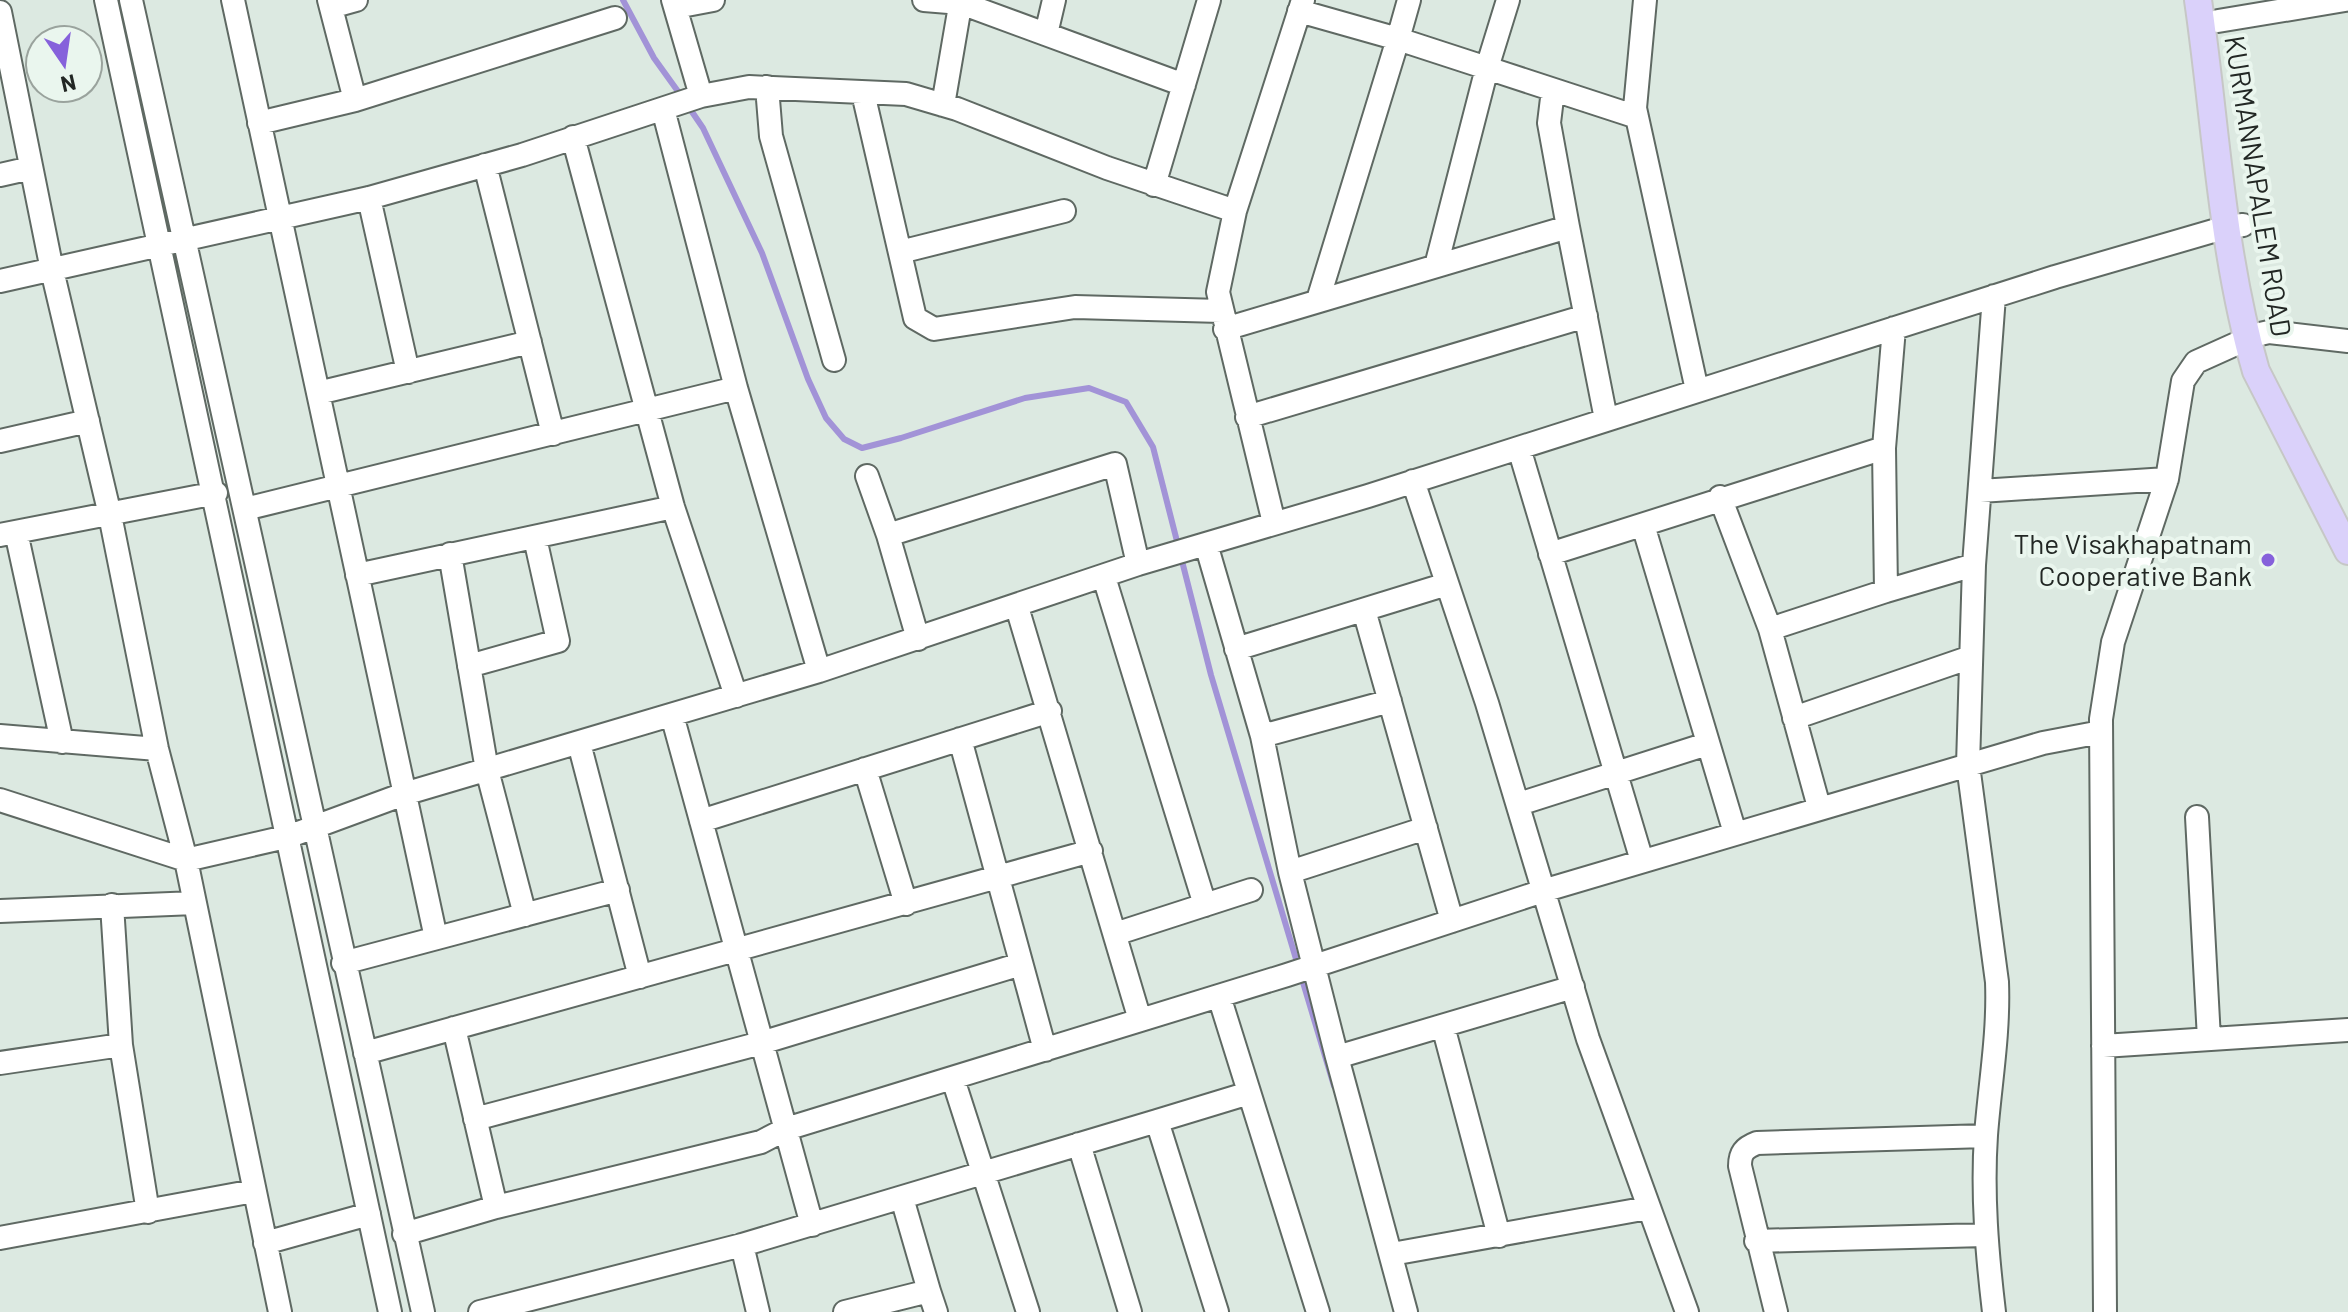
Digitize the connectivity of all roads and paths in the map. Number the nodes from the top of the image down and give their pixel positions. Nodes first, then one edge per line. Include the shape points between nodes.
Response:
1 (106, 0) edge
2 (131, 0) edge
3 (233, 0) edge
4 (356, 0) edge
5 (713, 0) edge
6 (924, 0) edge
7 (1054, 0) edge
8 (1209, 0) edge
9 (1409, 0) edge
10 (1508, 0) edge
11 (1645, 0) edge
12 (2198, 0) edge
13 (2345, 0) edge
14 (961, 2) edge
15 (330, 3) edge
16 (674, 4) edge
17 (1301, 5) edge
18 (2216, 11) edge
19 (0, 12) edge
20 (615, 18) dead end
21 (1046, 34) junction
22 (1398, 39) junction
23 (4, 56) edge
24 (1487, 68) junction
25 (1184, 85) junction
26 (767, 87) junction
27 (1553, 90) junction
28 (863, 93) junction
29 (355, 100) junction
30 (682, 103) junction
31 (943, 105) junction
32 (1637, 117) junction
33 (259, 123) junction
34 (573, 137) junction
35 (485, 165) junction
36 (31, 168) junction
37 (0, 175) edge
38 (1154, 185) junction
39 (369, 198) junction
40 (1064, 211) dead end
41 (1235, 211) junction
42 (279, 219) junction
43 (2235, 226) junction
44 (1568, 227) junction
45 (184, 242) junction
46 (161, 247) junction
47 (900, 252) junction
48 (1436, 266) junction
49 (52, 270) junction
50 (0, 281) edge
51 (1994, 296) junction
52 (1318, 300) junction
53 (1586, 316) junction
54 (1223, 320) junction
55 (1894, 328) junction
56 (2253, 337) junction
57 (2348, 341) edge
58 (530, 342) junction
59 (834, 360) dead end
60 (408, 372) junction
61 (736, 388) junction
62 (1697, 390) junction
63 (318, 393) junction
64 (647, 412) junction
65 (1247, 417) junction
66 (1606, 419) junction
67 (88, 421) junction
68 (553, 434) junction
69 (0, 441) edge
70 (1519, 448) junction
71 (1884, 448) junction
72 (867, 476) dead end
73 (2167, 479) junction
74 (1413, 481) junction
75 (338, 484) junction
76 (1980, 491) junction
77 (216, 493) junction
78 (1720, 497) junction
79 (673, 507) junction
80 (245, 509) junction
81 (110, 515) junction
82 (2348, 518) edge
83 (1274, 523) junction
84 (1643, 525) junction
85 (8, 534) edge
86 (888, 535) junction
87 (535, 538) junction
88 (1189, 550) junction
89 (2348, 551) edge
90 (450, 554) junction
91 (1550, 554) junction
92 (1138, 564) junction
93 (1974, 565) junction
94 (357, 575) junction
95 (1104, 577) junction
96 (1447, 584) junction
97 (1886, 591) junction
98 (1017, 607) junction
99 (1364, 610) junction
100 (1770, 629) junction
101 (918, 639) junction
102 (1236, 649) junction
103 (1971, 657) junction
104 (469, 666) junction
105 (819, 671) junction
106 (736, 696) junction
107 (1390, 701) junction
108 (1050, 711) junction
109 (672, 715) junction
110 (1794, 718) junction
111 (2101, 732) junction
112 (0, 736) edge
113 (1262, 736) junction
114 (960, 739) junction
115 (62, 742) junction
116 (579, 743) junction
117 (1707, 744) junction
118 (157, 749) junction
119 (1968, 765) junction
120 (865, 769) junction
121 (487, 770) junction
122 (1617, 773) junction
123 (404, 794) junction
124 (0, 800) edge
125 (1519, 804) junction
126 (1819, 807) junction
127 (2197, 817) dead end
128 (701, 821) junction
129 (313, 828) junction
130 (1426, 828) junction
131 (1735, 833) junction
132 (290, 836) junction
133 (1091, 851) junction
134 (186, 860) junction
135 (1642, 861) junction
136 (1290, 872) junction
137 (997, 877) junction
138 (618, 890) junction
139 (1251, 890) dead end
140 (1546, 890) junction
141 (195, 903) junction
142 (906, 904) junction
143 (112, 905) junction
144 (1205, 905) junction
145 (0, 911) edge
146 (525, 915) junction
147 (1452, 921) junction
148 (1115, 934) junction
149 (436, 938) junction
150 (736, 951) junction
151 (343, 963) junction
152 (1021, 964) junction
153 (1304, 969) junction
154 (640, 977) junction
155 (1573, 987) junction
156 (1219, 996) junction
157 (1140, 1020) junction
158 (1443, 1026) junction
159 (454, 1028) junction
160 (2348, 1030) edge
161 (2209, 1039) junction
162 (761, 1043) junction
163 (121, 1045) junction
164 (2103, 1046) junction
165 (1045, 1050) junction
166 (365, 1053) junction
167 (1337, 1057) junction
168 (0, 1063) edge
169 (953, 1079) junction
170 (1249, 1093) junction
171 (475, 1119) junction
172 (1157, 1121) junction
173 (786, 1129) junction
174 (1986, 1136) junction
175 (1079, 1144) junction
176 (983, 1172) junction
177 (254, 1191) junction
178 (902, 1198) junction
179 (496, 1207) junction
180 (1648, 1208) junction
181 (148, 1212) junction
182 (369, 1214) junction
183 (812, 1225) junction
184 (404, 1234) junction
185 (1985, 1235) junction
186 (1499, 1236) junction
187 (0, 1238) edge
188 (1756, 1241) junction
189 (265, 1243) junction
190 (742, 1245) junction
191 (1392, 1254) junction
192 (933, 1301) edge
193 (280, 1312) edge
194 (390, 1312) edge
195 (423, 1312) edge
196 (480, 1312) edge
197 (758, 1312) edge
198 (845, 1312) edge
199 (1028, 1312) edge
200 (1130, 1312) edge
201 (1217, 1312) edge
202 (1318, 1312) edge
203 (1406, 1312) edge
204 (1687, 1312) edge
205 (1776, 1312) edge
206 (1994, 1312) edge
207 (2105, 1312) edge

1 - 46 street
2 - 45 street
3 - 33 street
4 - 15 street
5 - 16 street
6 - 14 street
7 - 21 street
8 - 25 street
9 - 22 street
10 - 24 street
11 - 32 street
12 - 43 main road, KURMANNAPALEM ROAD
13 - 18 street
14 - 21 street
14 - 31 street
15 - 29 street
16 - 30 street
17 - 22 street
17 - 41 street
18 - 43 main road
19 - 23 street
20 - 29 street
21 - 25 street
22 - 24 street
22 - 52 street
23 - 36 street
24 - 27 street
24 - 48 street
25 - 38 street
26 - 28 street
26 - 30 street
26 - 59 street via 771,136
27 - 32 street
27 - 44 street via 1549,123
28 - 31 street via 906,94
28 - 47 street
29 - 33 street
30 - 34 street
30 - 61 street
31 - 38 street
32 - 62 street
33 - 42 street
34 - 35 street
34 - 64 street
35 - 39 street
35 - 58 street
36 - 37 street
36 - 49 street
38 - 41 street
39 - 42 street
39 - 60 street
40 - 47 street
41 - 54 street via 1218,292
42 - 45 street
42 - 63 street
43 - 51 street
43 - 56 main road, KURMANNAPALEM ROAD
44 - 48 street
44 - 53 street
45 - 46 street
45 - 80 street
46 - 49 street
46 - 77 street
47 - 54 street via 915,318 934,329 1075,307
48 - 52 street
49 - 50 street
49 - 67 street
51 - 55 street
51 - 76 street
52 - 54 street
53 - 65 street
53 - 66 street
54 - 65 street
55 - 62 street
55 - 71 street
56 - 57 street via 2269,332
56 - 73 street via 2188,370
56 - 82 main road
56 - 89 main road, KURMANNAPALEM ROAD via 2256,371
58 - 60 street
58 - 68 street
60 - 63 street
61 - 64 street
61 - 105 street
62 - 66 street
63 - 75 street
64 - 68 street
64 - 79 street
65 - 83 street
66 - 70 street
67 - 69 street
67 - 81 street
68 - 75 street
70 - 74 street
70 - 91 street
71 - 78 street
71 - 97 street
72 - 86 street
73 - 76 street
73 - 111 street via 2113,642
74 - 83 street
74 - 96 street
75 - 80 street
75 - 94 street
76 - 93 street
77 - 81 street
77 - 132 street
78 - 84 street
78 - 100 street
79 - 87 street
79 - 106 street
80 - 129 street
81 - 85 street
81 - 118 street
83 - 88 street
84 - 91 street
84 - 117 street
85 - 115 street
86 - 92 street via 1115,464
86 - 101 street
87 - 90 street
87 - 104 street via 558,641
88 - 92 street
88 - 102 street
90 - 94 street
90 - 104 street
91 - 122 street
92 - 95 street
93 - 97 street
93 - 103 street
94 - 123 street
95 - 98 street
95 - 144 street
96 - 99 street
96 - 125 street
97 - 100 street
98 - 101 street
98 - 108 street
99 - 102 street
99 - 107 street
100 - 110 street
101 - 105 street
102 - 113 street
103 - 110 street
103 - 119 street
104 - 121 street
105 - 106 street
106 - 109 street
107 - 113 street
107 - 130 street
108 - 114 street
108 - 133 street
109 - 116 street
109 - 128 street
110 - 126 street
111 - 119 street
111 - 164 street
112 - 115 street
113 - 136 street
114 - 120 street
114 - 137 street
115 - 118 street
116 - 121 street
116 - 138 street
117 - 122 street
117 - 131 street
118 - 134 street
119 - 126 street
119 - 174 street via 1998,998
120 - 128 street
120 - 142 street
121 - 123 street
121 - 146 street
122 - 125 street
122 - 135 street
123 - 129 street
123 - 149 street
124 - 134 street
125 - 140 street
126 - 131 street
127 - 161 street
128 - 150 street
129 - 132 street
129 - 151 street
130 - 136 street
130 - 147 street
131 - 135 street
132 - 134 street
132 - 182 street
133 - 137 street
133 - 148 street
134 - 141 street
135 - 140 street
136 - 153 street
137 - 142 street
137 - 152 street
138 - 146 street
138 - 154 street
139 - 144 street
140 - 147 street
140 - 155 street
141 - 143 street
141 - 177 street
142 - 150 street
143 - 145 street
143 - 163 street
144 - 148 street
146 - 149 street
147 - 153 street
148 - 157 street
149 - 151 street
150 - 154 street
150 - 162 street
151 - 166 street
152 - 162 street
152 - 165 street
153 - 156 street
153 - 167 street
154 - 159 street
155 - 158 street
155 - 180 street
156 - 157 street
156 - 170 street
157 - 165 street
158 - 167 street
158 - 186 street
159 - 166 street
159 - 171 street
160 - 161 street
161 - 164 street
162 - 171 street
162 - 173 street
163 - 168 street
163 - 181 street
164 - 207 street
165 - 169 street
166 - 184 street
167 - 191 street
169 - 173 street
169 - 176 street
170 - 172 street
170 - 202 street
171 - 179 street
172 - 175 street
172 - 201 street
173 - 179 street via 761,1142
173 - 183 street
174 - 185 street
174 - 188 street via 1747,1147 1740,1166
175 - 176 street
175 - 200 street
176 - 178 street
176 - 199 street
177 - 181 street
177 - 189 street
178 - 183 street
178 - 192 street
179 - 184 street
180 - 186 street
180 - 204 street
181 - 187 street
182 - 189 street
182 - 194 street
183 - 190 street
184 - 195 street
185 - 188 street
185 - 206 street
186 - 191 street
188 - 205 street
189 - 193 street
190 - 196 street
190 - 197 street
191 - 203 street
192 - 198 street

